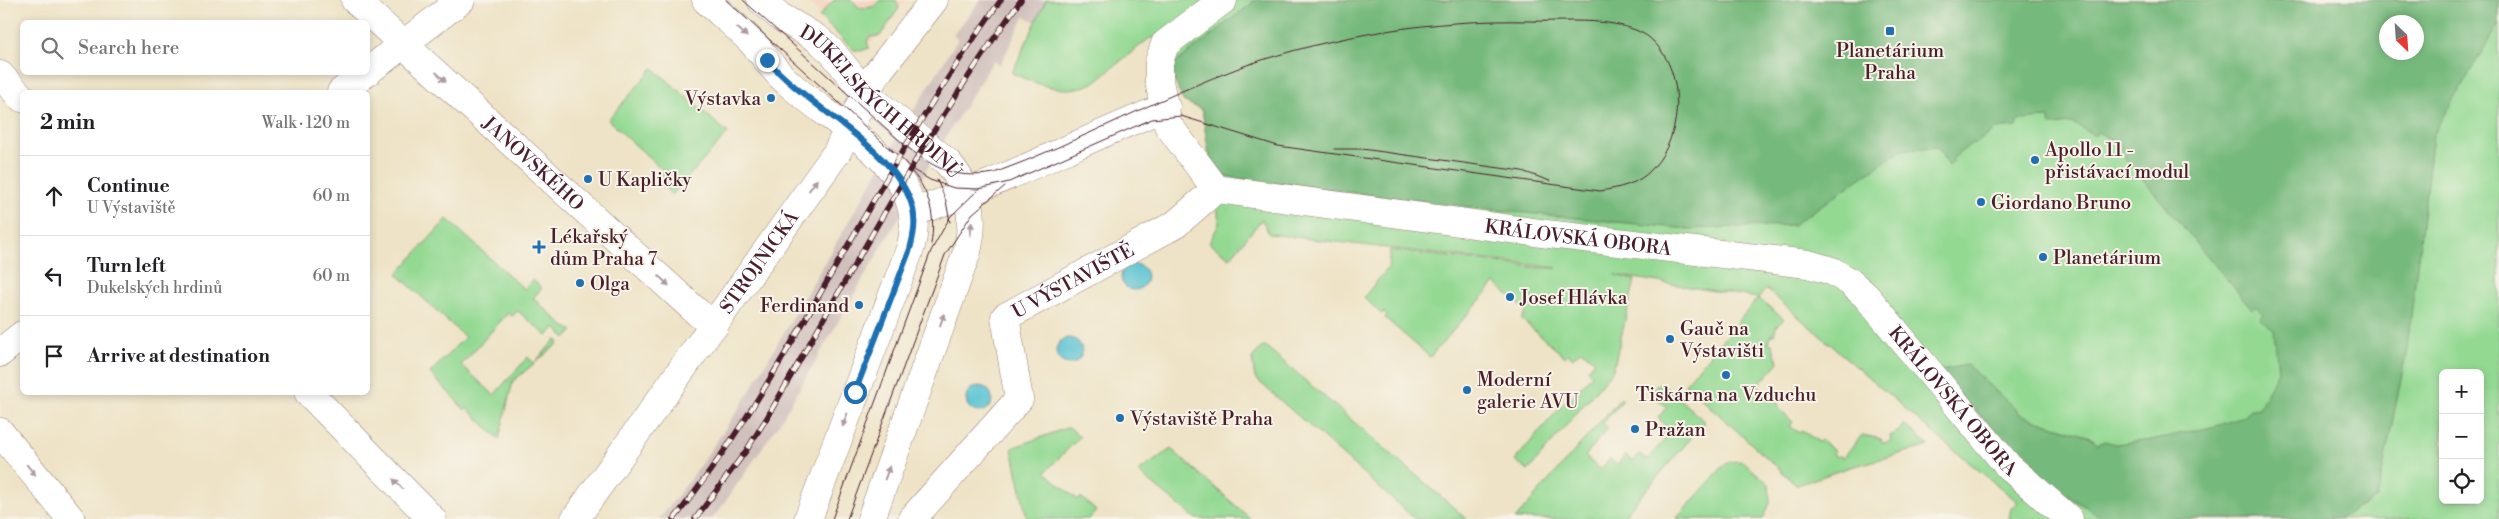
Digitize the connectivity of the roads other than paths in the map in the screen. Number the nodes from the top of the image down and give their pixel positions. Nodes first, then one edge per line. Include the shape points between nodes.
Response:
1 (355, 0) edge
2 (461, 0) edge
3 (706, 0) edge
4 (761, 0) edge
5 (934, 0) edge
6 (1223, 0) edge
7 (404, 45) junction
8 (370, 70) edge
9 (0, 75) edge
10 (364, 75) edge
11 (344, 90) edge
12 (865, 93) junction
13 (20, 96) edge
14 (1166, 107) junction
15 (847, 129) junction
16 (1216, 190) junction
17 (967, 193) junction
18 (914, 212) junction
19 (715, 325) junction
20 (20, 337) edge
21 (0, 353) edge
22 (311, 395) edge
23 (0, 432) edge
24 (71, 519) edge
25 (432, 519) edge
26 (574, 519) edge
27 (808, 519) edge
28 (871, 519) edge
29 (912, 519) edge
30 (2069, 519) edge

1 - 7 street, JANOVSKÉHO
2 - 7 street
3 -> 15 street, DUKELSKÝCH HRDINŮ via 749,38 782,78
4 - 12 street, DUKELSKÝCH HRDINŮ via 825,46
5 - 12 street, STROJNICKÁ via 883,63
6 - 14 street via 1165,44 1159,62
7 - 8 street
7 -> 19 street, JANOVSKÉHO
9 - 13 street
10 - 11 street
12 - 15 street, STROJNICKÁ
12 - 17 street, DUKELSKÝCH HRDINŮ via 947,162 958,174
14 - 16 street via 1168,125
14 - 17 street
15 - 18 street, DUKELSKÝCH HRDINŮ via 899,178
19 -> 15 street, STROJNICKÁ via 837,152
16 - 29 street, U VÝSTAVIŠTĚ via 1176,224 1006,317 1019,399
16 - 30 street, KRÁLOVSKÁ OBORA via 1548,234 1748,256 1808,264 1832,271 1866,296 2008,466
17 - 18 street
28 -> 17 street via 963,265 972,226
18 -> 27 street via 914,236
19 - 26 street, STROJNICKÁ
20 - 21 street
25 -> 22 street
23 -> 24 street

